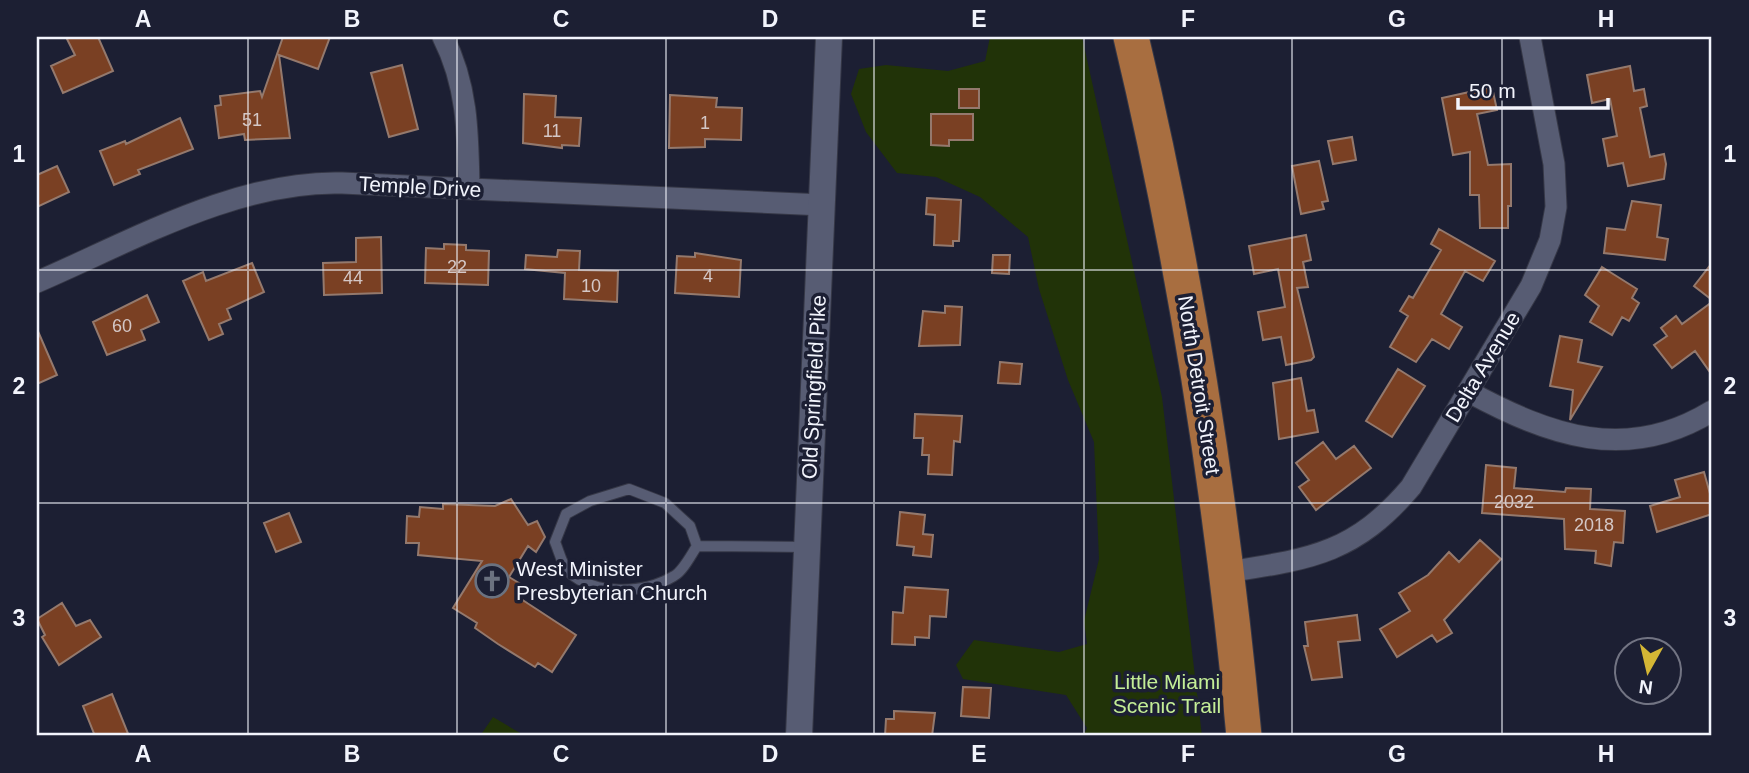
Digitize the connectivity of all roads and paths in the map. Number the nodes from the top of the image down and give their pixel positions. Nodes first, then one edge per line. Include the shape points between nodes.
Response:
1 (443, 37) edge
2 (829, 37) edge
3 (1131, 37) edge
4 (1530, 37) edge
5 (469, 190) junction
6 (822, 205) junction
7 (37, 282) edge
8 (1469, 392) junction
9 (1712, 411) edge
10 (697, 546) junction
11 (807, 547) junction
12 (1227, 572) junction
13 (799, 736) edge
14 (1244, 736) edge

1 - 5 street via 468,115
2 - 6 street, Old Springfield Pike
3 - 12 highway, North Detroit Street via 1178,251
4 - 8 street, Delta Avenue via 1554,164 1553,224 1531,286
5 - 6 street, Temple Drive
5 - 7 street, Temple Drive via 330,183 257,191
6 - 11 street, Old Springfield Pike
8 - 9 street via 1521,420 1595,439 1656,433
8 - 12 street, Delta Avenue via 1411,487 1372,527 1314,557
10 - 10 lane via 676,576 624,590 590,586 567,571 555,542 566,514 629,489 665,503 690,526
10 - 11 lane
11 - 13 street, Old Springfield Pike
12 - 14 highway, North Detroit Street

